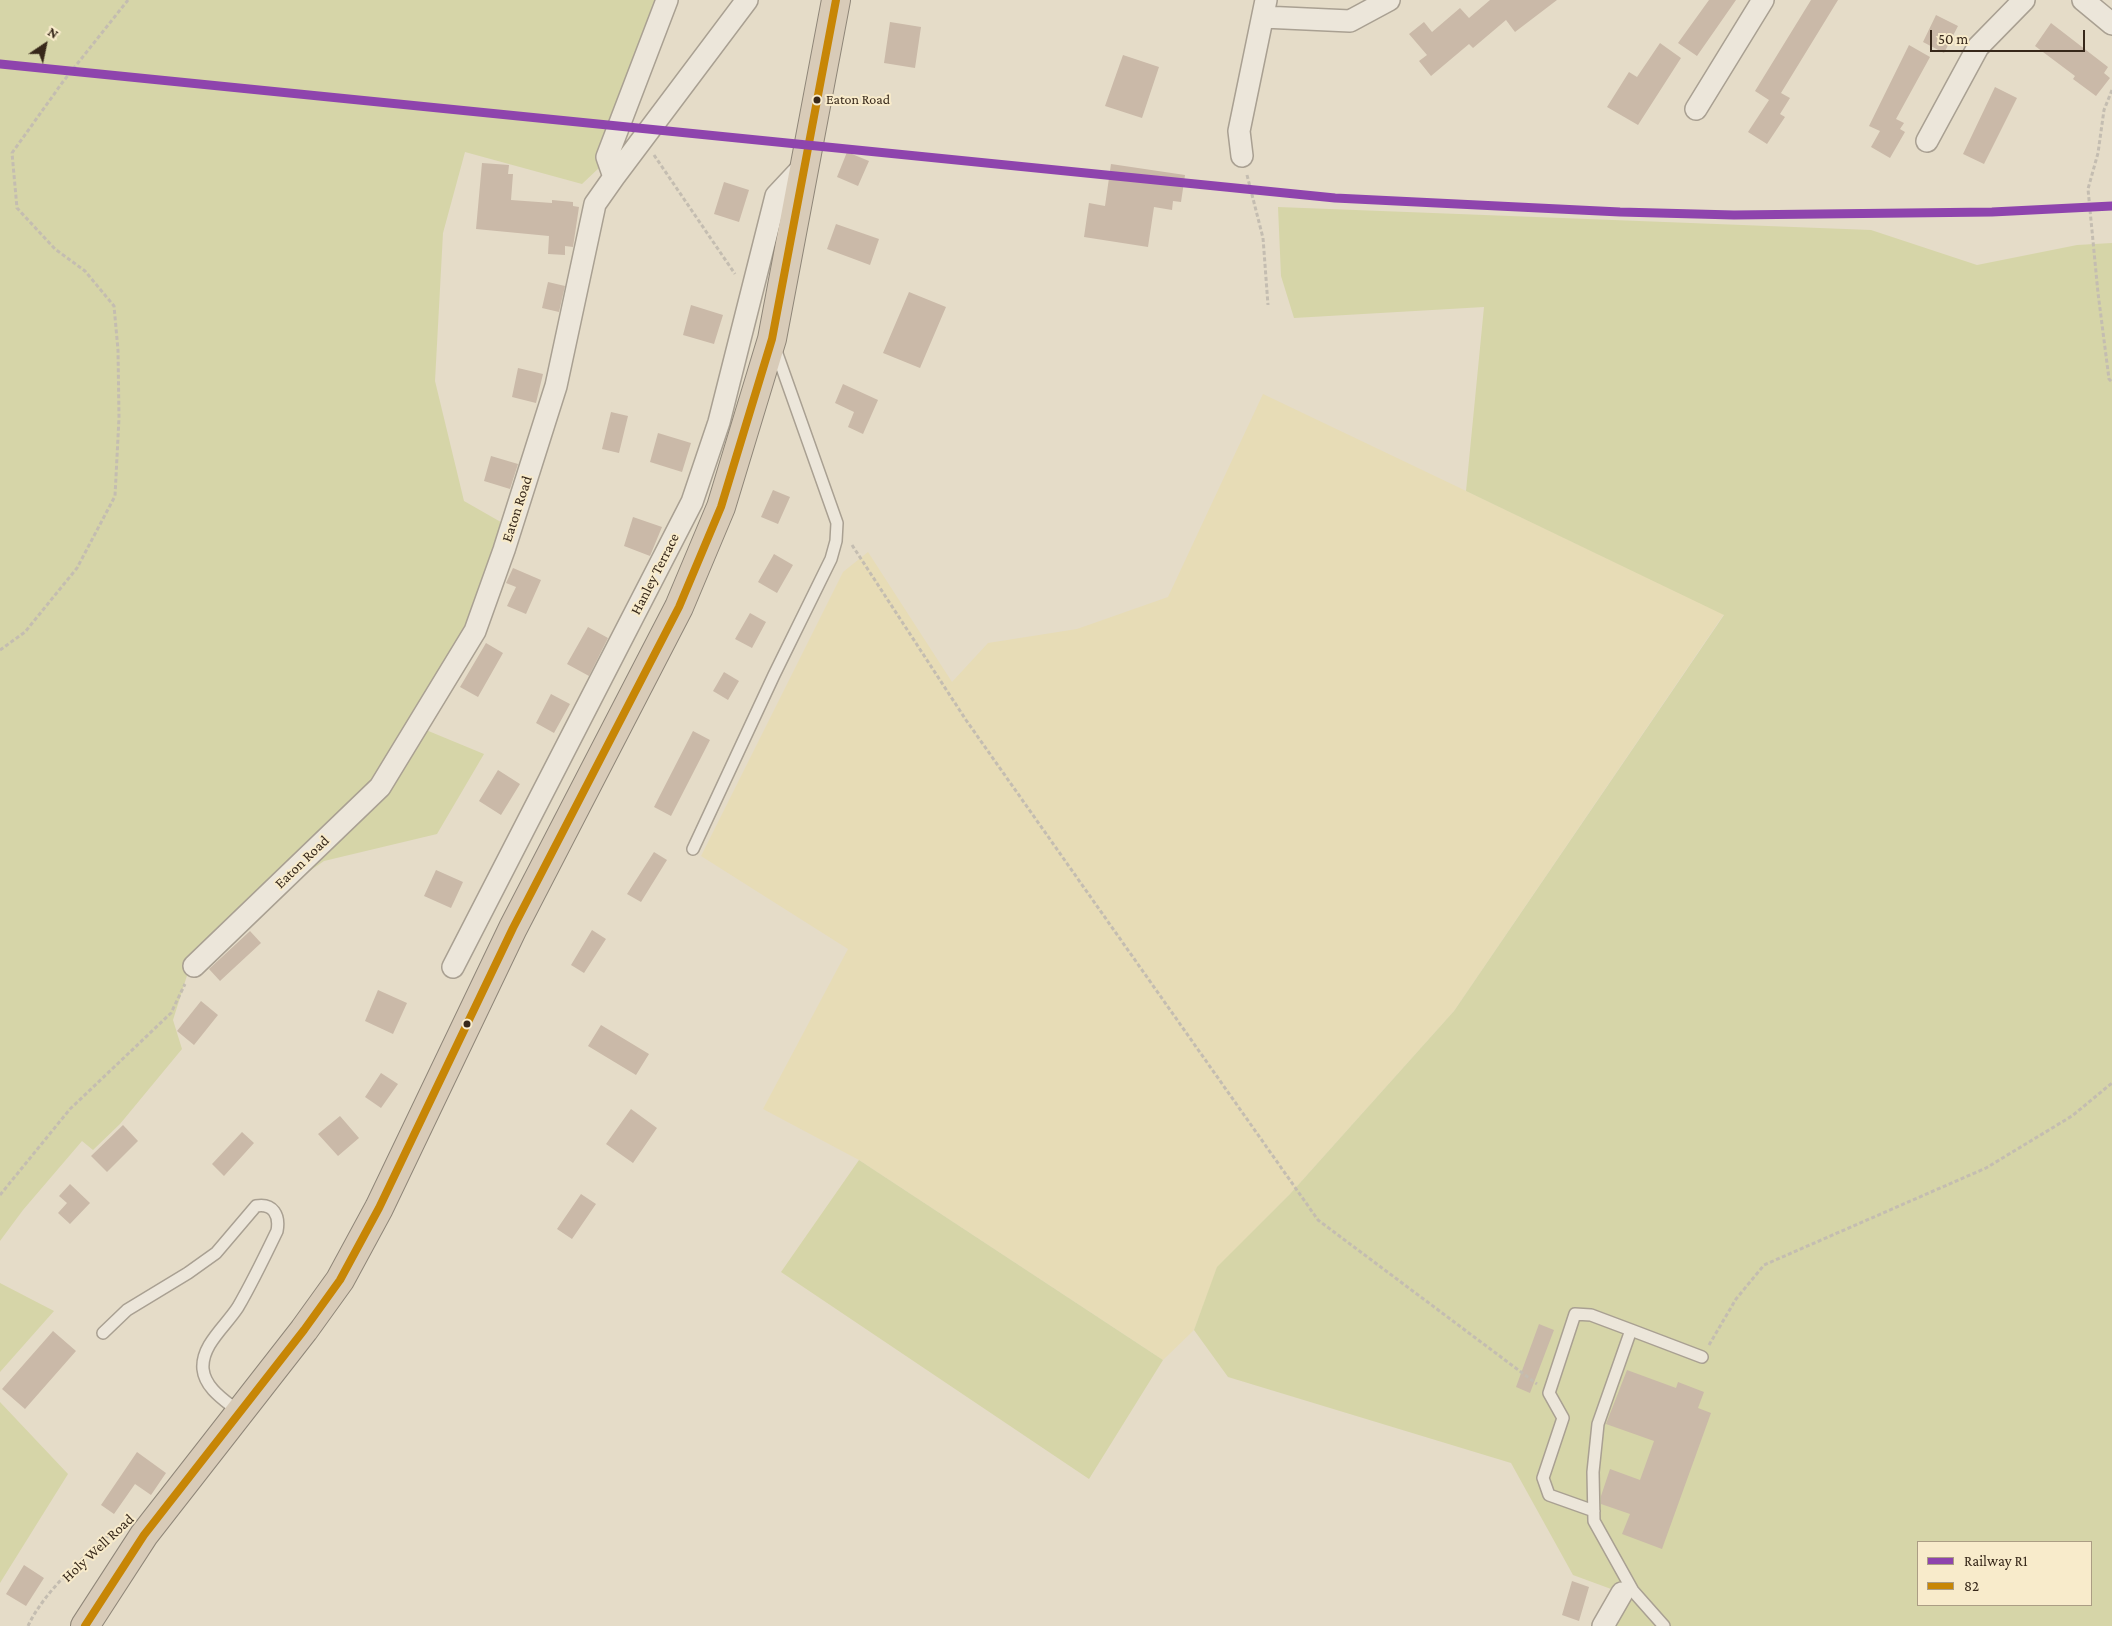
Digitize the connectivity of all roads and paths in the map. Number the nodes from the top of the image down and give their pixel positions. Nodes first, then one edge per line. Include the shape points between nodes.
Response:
1 (128, 0) edge
2 (666, 0) edge
3 (747, 0) edge
4 (836, 0) edge
5 (1389, 0) edge
6 (1763, 0) edge
7 (2024, 0) edge
8 (2083, 0) edge
9 (1264, 9) edge
10 (2112, 24) edge
11 (2112, 90) edge
12 (1696, 109) dead end
13 (643, 138) junction
14 (1927, 141) dead end
15 (1242, 156) joint
16 (805, 165) junction
17 (614, 177) junction
18 (750, 298) junction
19 (1268, 305) dead end
20 (772, 339) junction
21 (2112, 382) edge
22 (837, 524) junction
23 (0, 650) edge
24 (693, 849) dead end
25 (194, 966) joint
26 (453, 967) dead end
27 (2112, 1083) edge
28 (0, 1195) edge
29 (1631, 1330) junction
30 (104, 1333) dead end
31 (1702, 1357) joint
32 (1549, 1393) junction
33 (239, 1412) junction
34 (1594, 1510) junction
35 (122, 1524) dead end
36 (1627, 1592) junction
37 (28, 1626) edge
38 (85, 1626) edge
39 (1604, 1626) edge
40 (1664, 1626) edge

1 - 23 path via 12,153 17,208 55,249 85,271 114,306 119,418 115,496 77,568 26,632
2 - 17 street via 607,157
3 - 13 street, Eaton Road
4 - 16 highway
5 - 9 street via 1350,21
6 - 12 street
7 - 14 street via 1978,47
8 - 10 street
9 - 15 street via 1239,131
11 - 21 path via 2104,110 2098,153 2088,189 2098,293
13 - 17 street, Eaton Road
13 - 18 path
15 - 19 path via 1263,238
16 - 18 street, Hanley Terrace via 776,196
16 - 20 highway
17 - 25 street, Eaton Road via 595,204 556,386 475,631 380,787
18 - 26 street, Hanley Terrace via 719,422 692,502
20 - 22 lane
20 - 33 highway via 721,506 679,607 513,928 379,1208 340,1280
22 - 24 lane via 831,559
22 - 32 path via 966,720 1318,1220
25 - 28 path via 171,1013 70,1109
27 - 31 path via 2072,1116 1986,1168 1764,1265 1736,1299
29 - 31 lane
29 - 32 lane via 1591,1315 1575,1314
29 - 34 lane via 1598,1424 1593,1472
30 - 33 lane via 127,1310 216,1253 256,1206 268,1206 278,1219 277,1231 237,1308 203,1360 208,1384
32 - 34 lane via 1563,1418 1543,1478 1549,1495
33 - 38 highway via 144,1535
34 - 36 lane via 1594,1521
35 - 37 path, Holy Well Road via 85,1556 36,1609
36 - 39 street
36 - 40 lane

